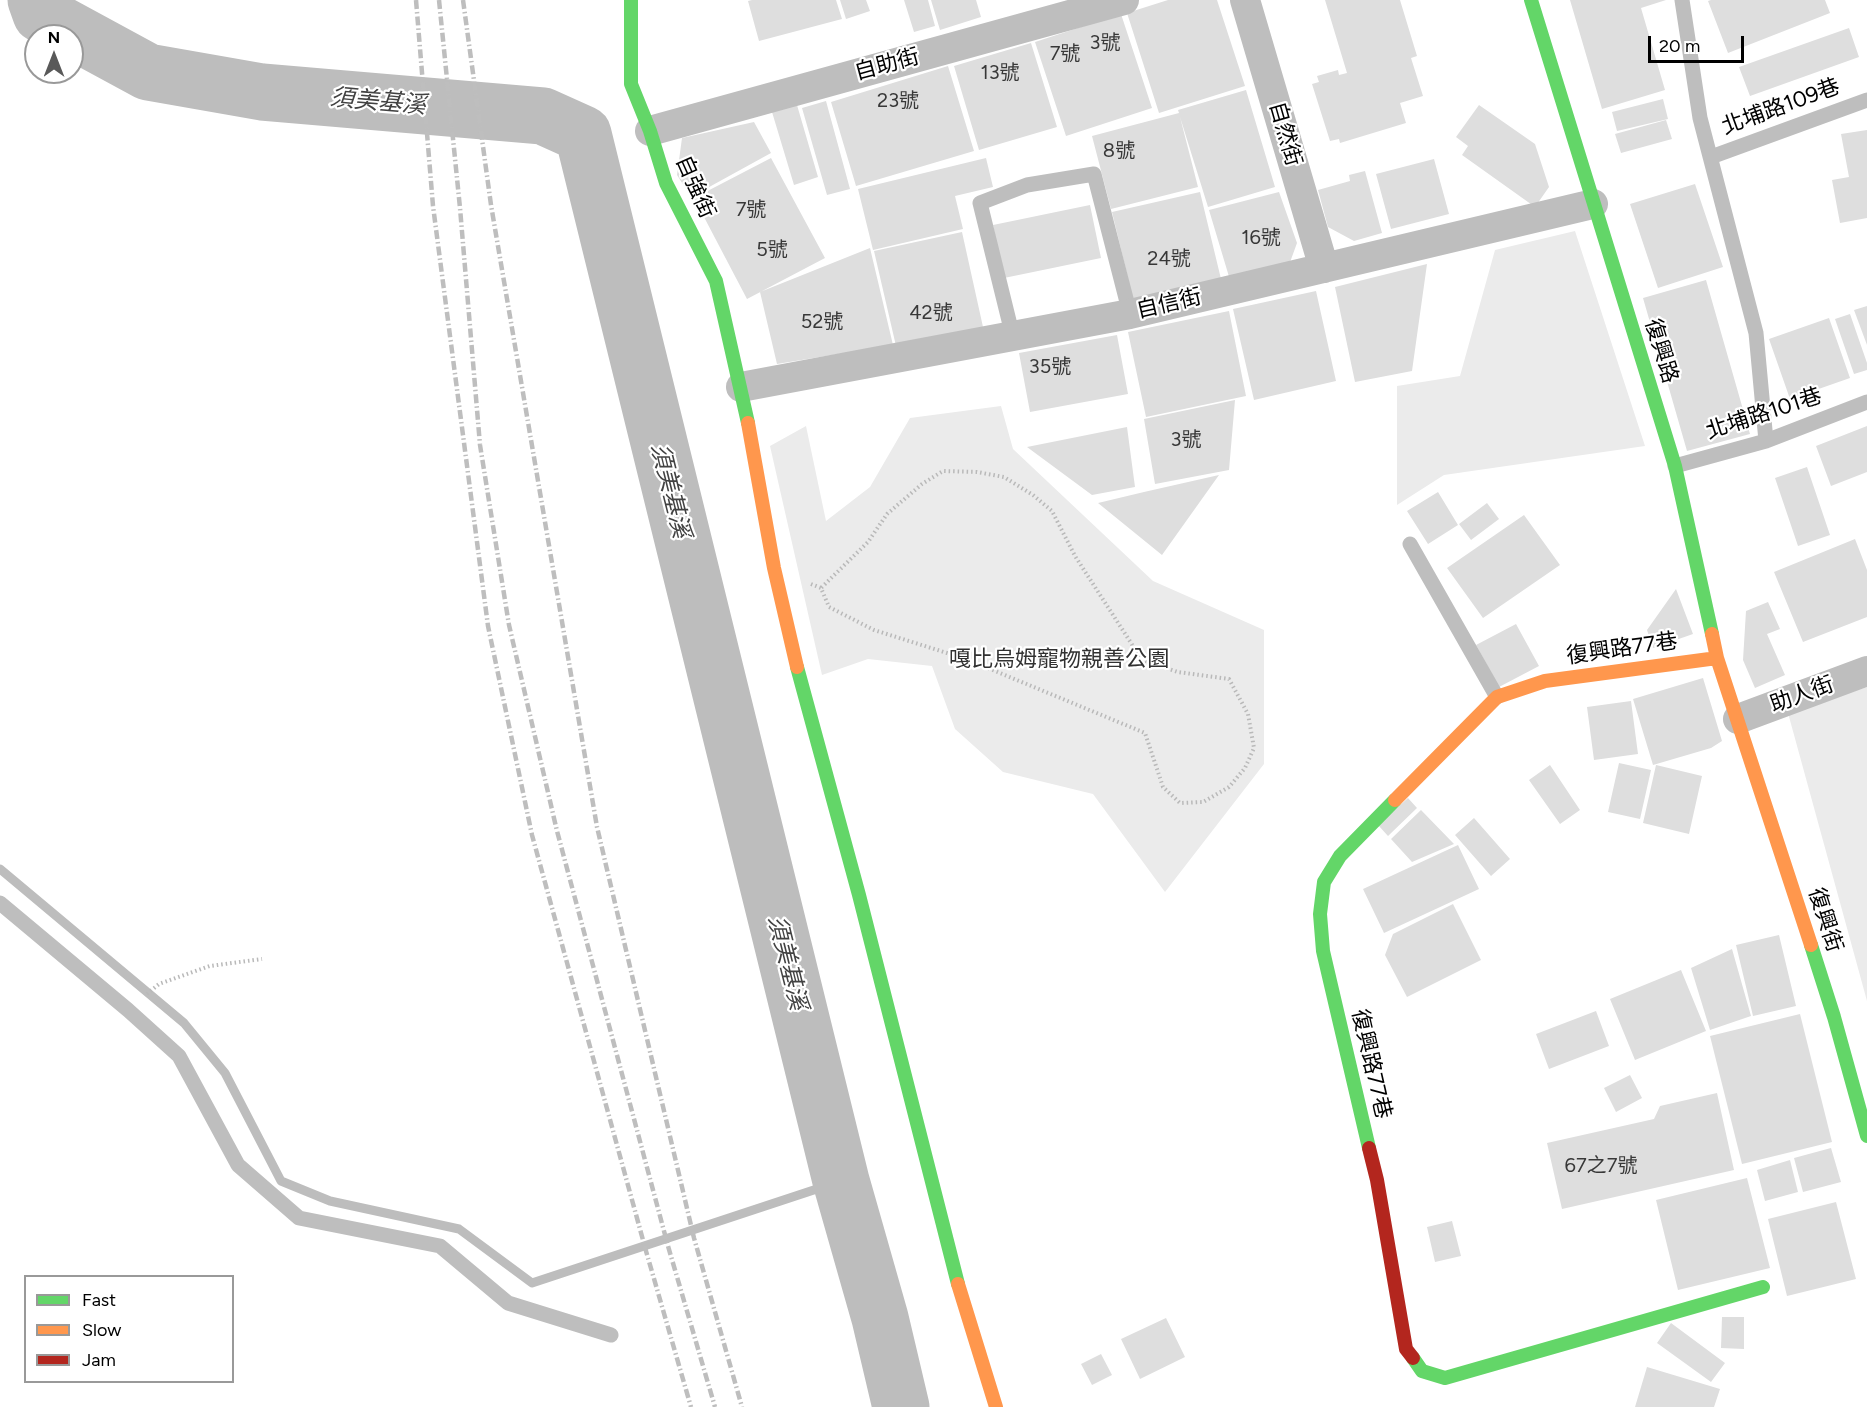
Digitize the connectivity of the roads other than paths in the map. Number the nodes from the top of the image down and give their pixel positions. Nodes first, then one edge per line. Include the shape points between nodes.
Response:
1 (632, 0) edge
2 (1124, 0) edge
3 (1245, 0) edge
4 (1531, 0) edge
5 (1682, 0) edge
6 (1867, 100) edge
7 (650, 131) junction
8 (1711, 157) junction
9 (1593, 204) junction
10 (1324, 268) junction
11 (1130, 314) junction
12 (1012, 337) junction
13 (741, 387) junction
14 (1867, 402) edge
15 (1766, 441) junction
16 (1675, 466) junction
17 (1410, 544) dead end
18 (1717, 658) junction
19 (1867, 671) edge
20 (1497, 697) junction
21 (1738, 719) junction
22 (0, 903) edge
23 (1867, 1136) edge
24 (1763, 1287) dead end
25 (611, 1335) dead end
26 (996, 1407) edge

1 - 7 street, 自強街 via 631,84
2 - 7 street, 自助街
3 - 10 street, 自然街
4 - 9 street, 復興路
5 - 8 lane via 1700,118
6 - 8 lane, 北埔路109巷
7 - 13 street, 自強街 via 666,183 716,281
8 - 15 lane via 1756,333
9 - 10 street, 自信街
9 - 16 street, 復興路
10 - 11 street, 自信街
11 - 12 street, 自信街
11 - 12 lane via 1094,174 1027,185 980,203
12 - 13 street, 自信街
13 - 26 street, 自強街 via 774,568 801,685 965,1311
14 - 15 lane, 北埔路101巷
15 - 16 lane, 北埔路101巷
16 - 18 street, 復興路
17 - 20 lane
18 - 20 street, 復興路77巷 via 1545,681
18 - 21 street, 復興路
19 - 21 street, 助人街
20 - 24 street, 復興路77巷 via 1340,856 1324,882 1320,914 1323,951 1377,1180 1406,1349 1422,1371 1446,1378
21 - 23 street, 復興街 via 1834,1017
22 - 25 lane via 179,1056 238,1166 299,1218 440,1246 508,1303

